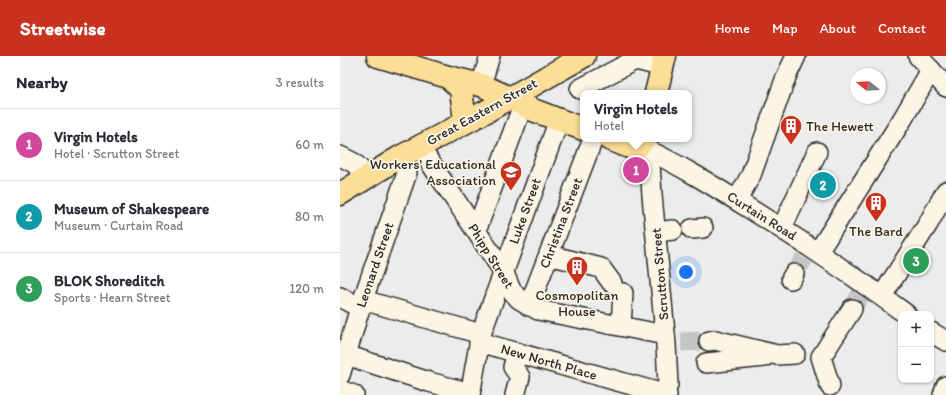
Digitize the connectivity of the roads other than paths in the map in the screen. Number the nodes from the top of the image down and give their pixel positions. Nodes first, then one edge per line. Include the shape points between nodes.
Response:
1 (378, 56) edge
2 (490, 56) edge
3 (584, 56) edge
4 (796, 56) edge
5 (663, 62) edge
6 (924, 64) edge
7 (448, 77) junction
8 (481, 86) junction
9 (946, 87) edge
10 (580, 90) dead end
11 (656, 90) edge
12 (517, 101) junction
13 (559, 120) junction
14 (465, 122) junction
15 (580, 128) edge
16 (592, 142) edge
17 (617, 142) edge
18 (419, 146) junction
19 (645, 146) edge
20 (817, 152) dead end
21 (340, 156) edge
22 (400, 157) junction
23 (368, 177) junction
24 (946, 192) edge
25 (340, 194) edge
26 (736, 200) junction
27 (474, 227) junction
28 (782, 228) junction
29 (550, 251) junction
30 (812, 252) junction
31 (503, 271) junction
32 (340, 296) edge
33 (865, 296) junction
34 (362, 304) junction
35 (529, 306) junction
36 (899, 311) edge
37 (621, 326) junction
38 (934, 334) edge
39 (480, 338) junction
40 (671, 340) junction
41 (709, 341) tunnel mouth
42 (946, 341) edge
43 (517, 353) junction
44 (346, 355) junction
45 (706, 363) dead end
46 (340, 375) edge
47 (830, 386) dead end
48 (946, 386) edge
49 (340, 390) edge
50 (470, 394) edge
51 (354, 395) edge
52 (515, 395) edge
53 (665, 395) edge
54 (943, 395) edge

1 - 7 highway
2 - 8 street
3 - 12 highway, Great Eastern Street
4 - 26 street via 786,77 752,175
5 - 10 street via 647,64 642,60 635,60
5 - 11 highway
6 - 9 street
6 - 30 street via 898,126
7 - 8 highway
7 - 14 highway via 461,89
8 - 12 highway
12 - 13 highway
12 - 14 highway, Great Eastern Street
12 - 27 street via 479,223
13 - 15 highway
13 - 31 street, Luke Street
14 - 18 highway, Great Eastern Street
16 - 29 street, Christina Street
17 - 19 highway, Curtain Road via 632,148
18 - 22 highway, Great Eastern Street
18 - 27 street, Phipp Street
19 - 26 street, Curtain Road
19 - 40 street, Scrutton Street via 664,231
20 - 28 street
21 - 23 street via 354,163
22 - 23 highway, Great Eastern Street
22 - 34 street, Leonard Street via 407,173
23 - 25 highway, Great Eastern Street
24 - 33 street via 924,229
26 - 28 street, Curtain Road
27 - 31 street, Phipp Street
28 - 30 street, Curtain Road
29 - 35 street, Christina Street
29 - 37 street via 601,268 617,280
30 - 33 street, Curtain Road
31 - 35 street, Phipp Street via 511,290
31 - 39 street, Luke Street
32 - 34 street, New North Place
33 - 36 street, Curtain Road
33 - 47 street via 821,357
34 - 39 street, New North Place
34 - 44 street, Leonard Street
35 - 37 street, Phipp Street
37 - 40 street, Phipp Street
38 - 42 street
39 - 43 street, New North Place
39 - 50 street, Luke Street
40 - 53 street, Scrutton Street
41 - 45 street via 715,340 786,355
43 - 52 street via 513,368 520,377
43 - 53 street, New North Place
44 - 46 street, Leonard Street
44 - 50 street
48 - 54 street
49 - 51 street

